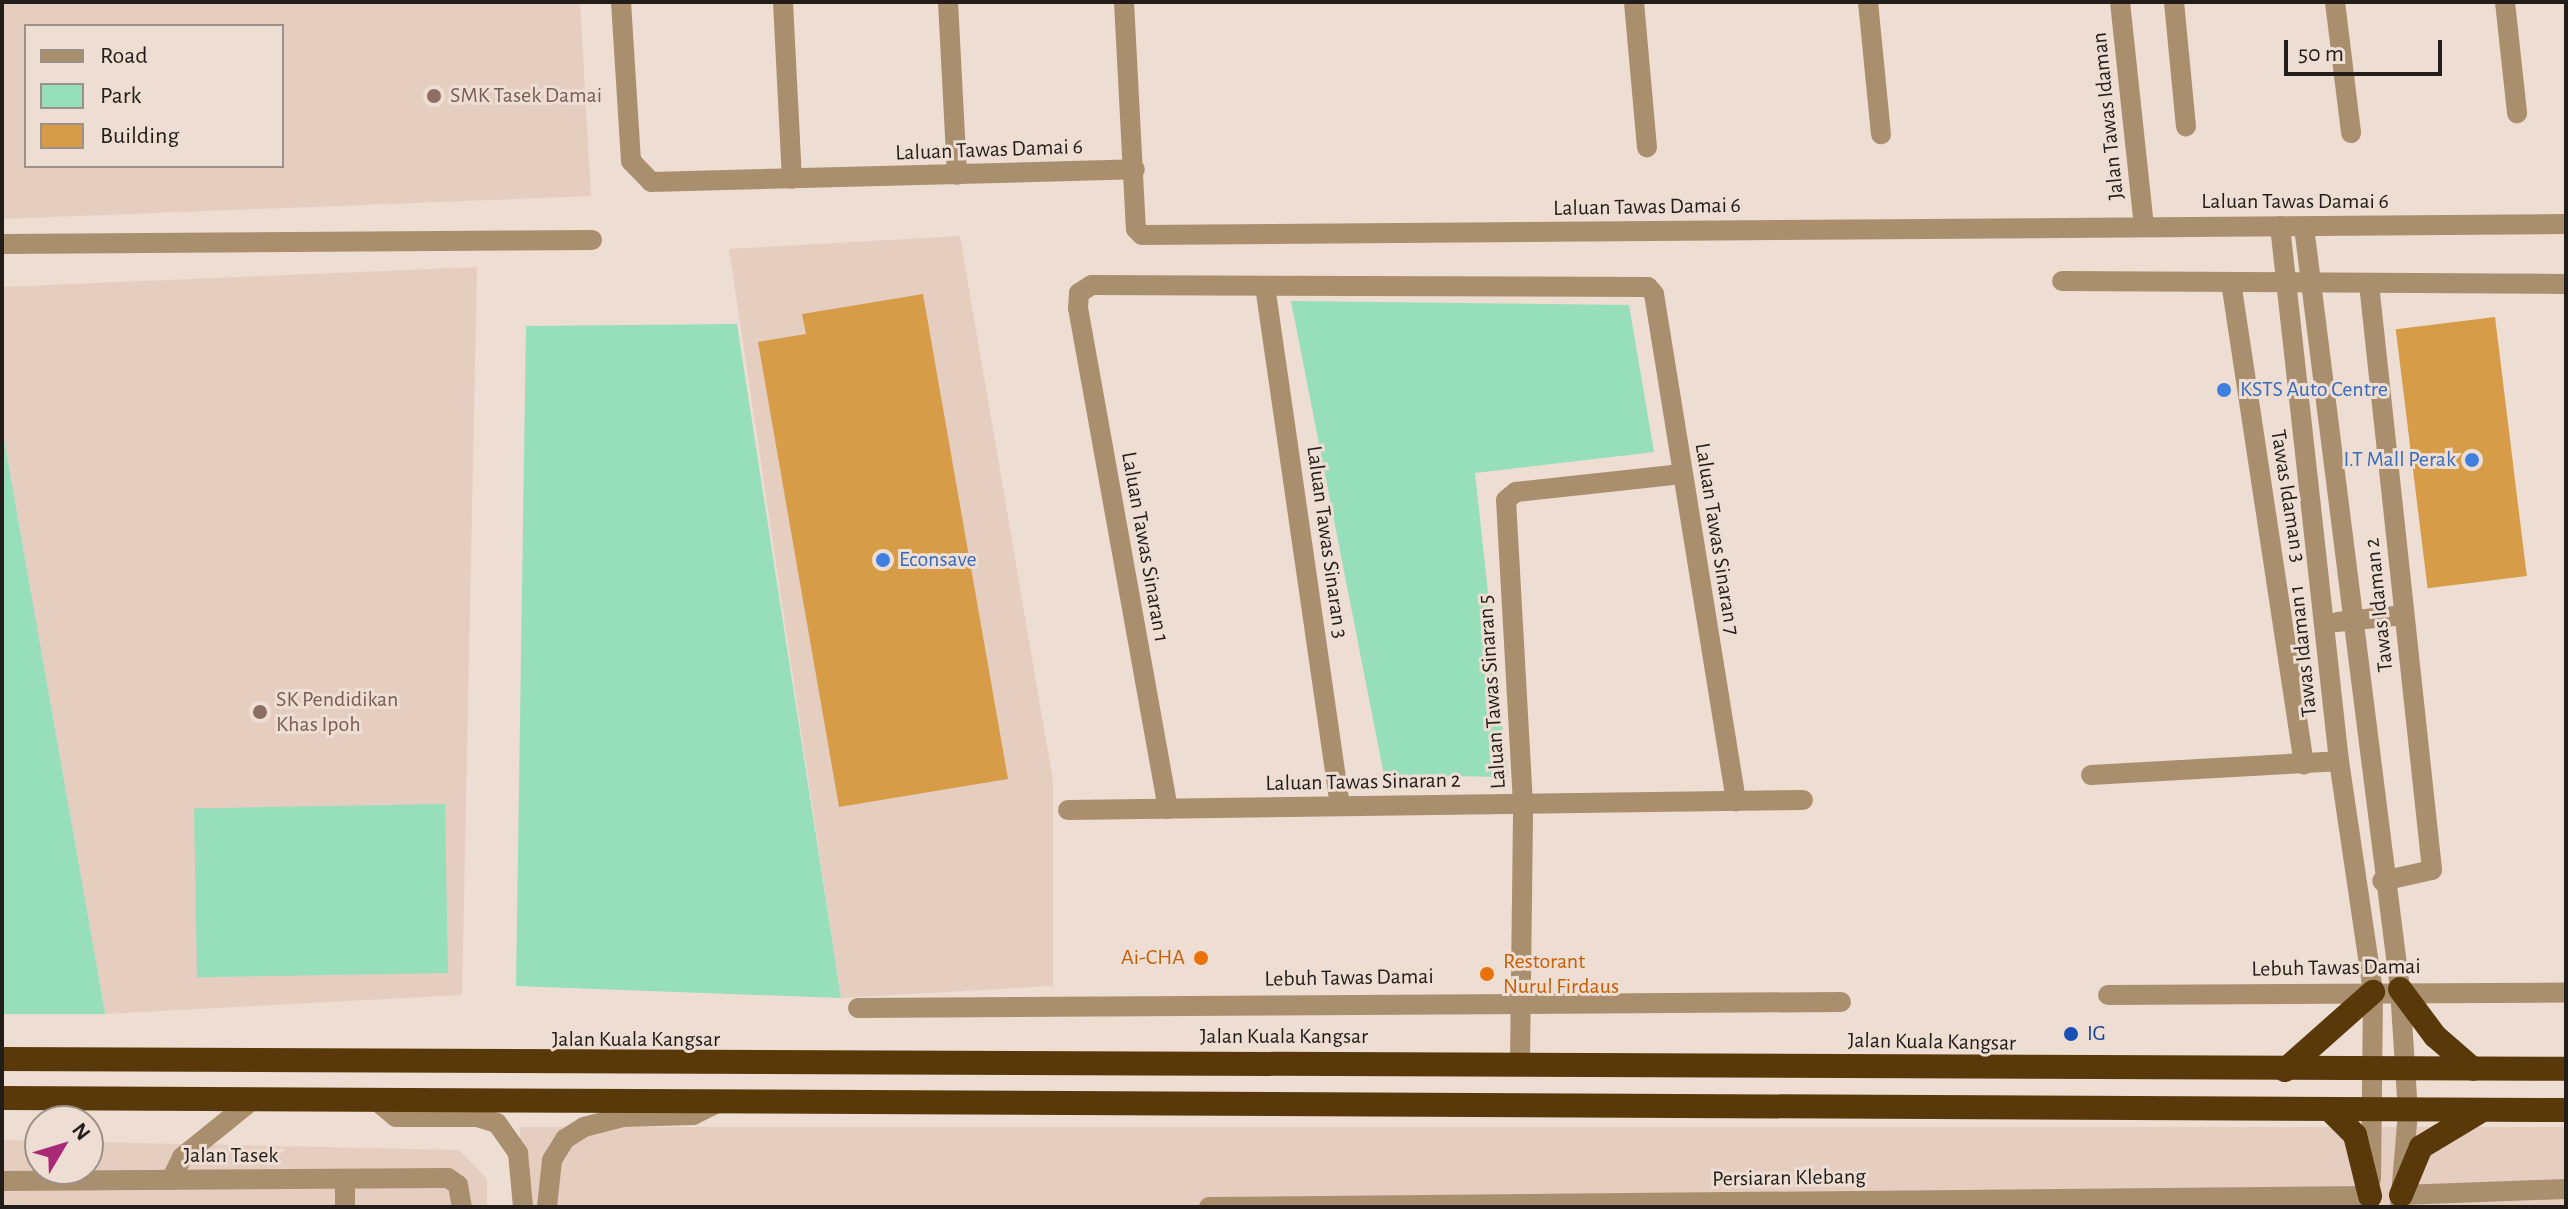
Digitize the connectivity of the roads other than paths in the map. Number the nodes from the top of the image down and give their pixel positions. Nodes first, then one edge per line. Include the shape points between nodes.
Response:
1 (621, 2) edge
2 (783, 2) edge
3 (948, 2) edge
4 (1124, 2) edge
5 (1634, 2) edge
6 (1868, 2) edge
7 (2120, 2) edge
8 (2174, 2) edge
9 (2335, 2) edge
10 (2505, 2) edge
11 (2517, 113) dead end
12 (2186, 126) dead end
13 (2351, 133) dead end
14 (1881, 134) dead end
15 (1647, 147) dead end
16 (1135, 169) junction
17 (957, 175) junction
18 (792, 179) junction
19 (2566, 224) edge
20 (2144, 226) junction
21 (2280, 226) junction
22 (2304, 227) junction
23 (592, 240) dead end
24 (2, 244) edge
25 (2062, 281) dead end
26 (2231, 282) junction
27 (2285, 284) junction
28 (2310, 284) junction
29 (2369, 284) junction
30 (2566, 284) edge
31 (1265, 286) junction
32 (1682, 474) junction
33 (2404, 615) junction
34 (2351, 621) junction
35 (2324, 623) junction
36 (2339, 761) junction
37 (2304, 765) junction
38 (2091, 775) dead end
39 (1803, 800) dead end
40 (1736, 801) junction
41 (1523, 804) junction
42 (1340, 806) junction
43 (1168, 809) junction
44 (1068, 810) dead end
45 (2382, 881) junction
46 (2400, 989) junction
47 (2373, 992) junction
48 (2566, 993) edge
49 (2108, 995) dead end
50 (1518, 1000) junction
51 (1841, 1002) dead end
52 (858, 1008) dead end
53 (2, 1059) edge
54 (1520, 1061) junction
55 (2473, 1069) junction
56 (2566, 1069) edge
57 (2285, 1070) junction
58 (2373, 1070) junction
59 (2407, 1070) junction
60 (2, 1098) edge
61 (723, 1100) junction
62 (378, 1102) junction
63 (249, 1103) junction
64 (2566, 1110) edge
65 (2331, 1111) junction
66 (2481, 1111) junction
67 (2374, 1112) junction
68 (2408, 1112) junction
69 (345, 1179) junction
70 (171, 1180) junction
71 (2, 1181) edge
72 (2566, 1189) edge
73 (2401, 1201) edge
74 (2370, 1202) edge
75 (1507, 1206) edge
76 (345, 1207) edge
77 (462, 1207) edge
78 (523, 1207) edge
79 (547, 1207) edge
80 (1209, 1207) edge

1 - 18 street, Laluan Tawas Damai 6 via 631,161 641,178
2 - 18 street
3 - 17 street
4 - 16 street
5 - 15 street
6 - 14 street
7 - 20 street, Jalan Tawas Idaman
8 - 12 street
9 - 13 street
10 - 11 street
16 - 17 street, Laluan Tawas Damai 6
16 - 20 street, Laluan Tawas Damai 6 via 1136,229 1142,235
17 - 18 street, Laluan Tawas Damai 6
19 - 22 street, Laluan Tawas Damai 6
20 - 21 street, Laluan Tawas Damai 6
21 - 22 street, Laluan Tawas Damai 6
21 - 27 street, Tawas Idaman 1
22 - 28 street
23 - 24 street
25 - 26 street
26 - 27 street
26 - 37 street, Tawas Idaman 3
27 - 28 street
27 - 35 street, Tawas Idaman 1
28 - 29 street
28 - 34 street
29 - 30 street
29 - 33 street, Tawas Idaman 2
31 - 32 street, Laluan Tawas Sinaran 7 via 1648,287 1654,294
31 - 42 street, Laluan Tawas Sinaran 3
31 - 43 street, Laluan Tawas Sinaran 1 via 1092,285 1079,293
32 - 40 street, Laluan Tawas Sinaran 7
32 - 41 street, Laluan Tawas Sinaran 5 via 1516,492 1506,500
33 - 34 street
33 - 45 street, Tawas Idaman 2 via 2432,870
34 - 35 street
34 - 45 street
35 - 36 street, Tawas Idaman 1
36 - 37 street
36 - 47 street, Tawas Idaman 1
37 - 38 street
39 - 40 street, Laluan Tawas Sinaran 2
40 - 41 street, Laluan Tawas Sinaran 2
41 - 42 street, Laluan Tawas Sinaran 2
41 - 50 street, Laluan Tawas Sinaran 5
42 - 43 street, Laluan Tawas Sinaran 2
43 - 44 street, Laluan Tawas Sinaran 2
45 - 46 street
46 - 47 street, Lebuh Tawas Damai
46 - 48 street, Lebuh Tawas Damai
46 - 55 highway via 2435,1036
46 - 59 street
47 - 49 street, Lebuh Tawas Damai
47 - 57 highway
47 - 58 street, Tawas Idaman 1
50 - 51 street, Lebuh Tawas Damai
50 - 52 street, Lebuh Tawas Damai
50 - 54 street, Laluan Tawas Sinaran 5
53 - 54 highway, Jalan Kuala Kangsar via 803,1067
54 - 57 highway, Jalan Kuala Kangsar
55 - 56 highway, Jalan Kuala Kangsar
55 - 59 highway, Jalan Kuala Kangsar
57 - 58 highway, Jalan Kuala Kangsar
58 - 59 highway, Jalan Kuala Kangsar
58 - 67 street, Tawas Idaman 1
59 - 68 street
60 - 63 highway
61 - 62 highway
61 - 65 highway
61 - 79 street via 693,1115 623,1117 584,1127 565,1139 552,1160
62 - 63 highway
62 - 78 street via 396,1117 477,1117 497,1123 518,1153
63 - 70 street via 182,1157
64 - 66 highway
65 - 67 highway
65 - 74 highway via 2355,1135
66 - 68 highway
66 - 73 highway via 2421,1147
67 - 68 highway
67 - 74 street, Tawas Idaman 1
68 - 73 street
69 - 70 street, Jalan Tasek
69 - 76 street
69 - 77 street, Jalan Tasek via 448,1178 458,1185
70 - 71 street, Jalan Tasek
72 - 73 street
74 - 75 street, Persiaran Klebang
75 - 80 street, Persiaran Klebang

